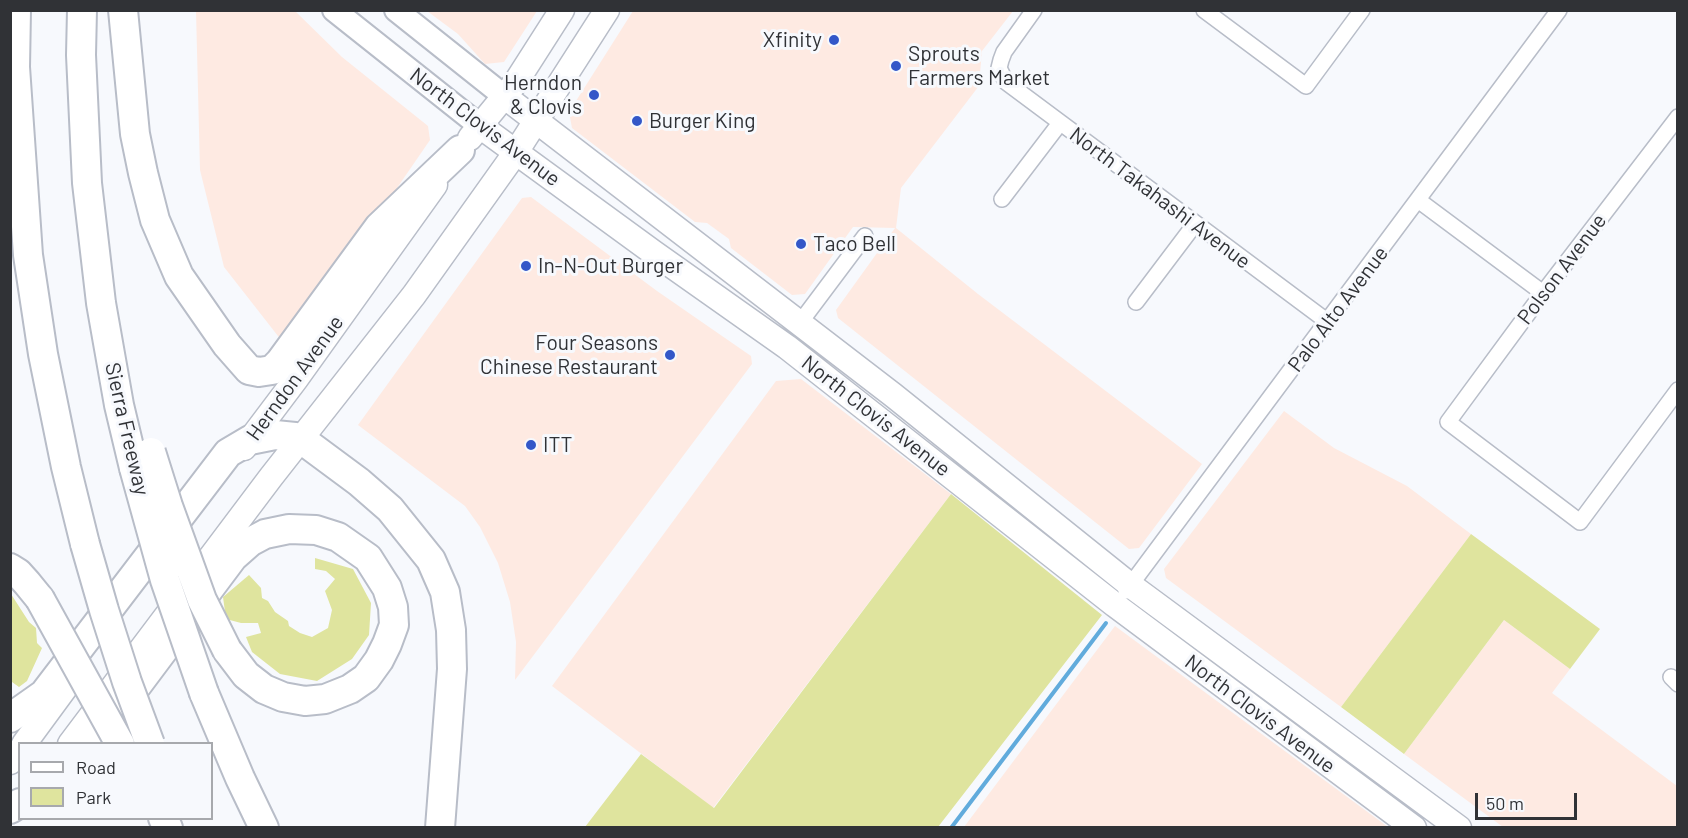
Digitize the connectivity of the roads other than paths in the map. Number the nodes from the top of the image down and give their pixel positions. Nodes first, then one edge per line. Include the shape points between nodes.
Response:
1 (16, 10) edge
2 (82, 10) edge
3 (123, 10) edge
4 (334, 10) edge
5 (396, 10) edge
6 (562, 10) edge
7 (607, 10) edge
8 (1034, 10) edge
9 (1204, 10) edge
10 (1362, 10) edge
11 (1559, 10) edge
12 (504, 96) junction
13 (1677, 117) edge
14 (535, 122) junction
15 (1060, 123) junction
16 (480, 126) junction
17 (460, 150) junction
18 (516, 152) junction
19 (1002, 199) dead end
20 (1418, 200) junction
21 (1195, 224) junction
22 (865, 236) dead end
23 (654, 253) junction
24 (1543, 293) junction
25 (1136, 302) dead end
26 (1328, 322) junction
27 (799, 324) junction
28 (1677, 390) edge
29 (301, 439) junction
30 (250, 440) junction
31 (143, 460) junction
32 (10, 568) edge
33 (1130, 585) junction
34 (202, 598) edge
35 (202, 598) edge
36 (202, 598) edge
37 (202, 598) edge
38 (1115, 605) junction
39 (10, 718) edge
40 (25, 742) edge
41 (72, 742) edge
42 (94, 742) edge
43 (119, 742) edge
44 (149, 742) edge
45 (264, 828) edge
46 (440, 828) edge
47 (1413, 828) edge
48 (1459, 828) edge

1 - 44 highway, bridge via 15,67 28,255 43,354 85,544
2 - 31 highway, Sierra Freeway via 87,183 102,313 119,405
3 - 17 highway via 135,134 155,220 180,276 249,370 272,370 280,362 379,227
4 - 16 main road, North Clovis Avenue
5 - 12 main road, North Clovis Avenue
6 - 12 main road, Herndon Avenue
7 - 14 main road, Herndon Avenue
8 - 15 street, North Takahashi Avenue via 1004,52 999,68 1006,82
9 - 10 street via 1306,86
11 - 20 street, Palo Alto Avenue
12 - 14 main road, North Clovis Avenue
12 - 16 main road, Herndon Avenue
13 - 24 street, Polson Avenue
14 - 18 main road, Herndon Avenue
14 - 27 main road, North Clovis Avenue
15 - 19 street
15 - 21 street, North Takahashi Avenue
16 - 17 main road, Herndon Avenue
16 - 18 main road, North Clovis Avenue
17 - 30 main road, Herndon Avenue
18 - 23 main road, North Clovis Avenue
18 - 29 main road, Herndon Avenue via 414,295
20 - 24 street
20 - 26 street, Palo Alto Avenue
21 - 25 street
21 - 26 street, North Takahashi Avenue
22 - 27 street
23 - 27 main road via 715,281 788,330
23 - 38 main road, North Clovis Avenue via 787,347
24 - 28 street, Polson Avenue via 1448,422 1580,522
26 - 33 street, Palo Alto Avenue
27 - 33 main road, North Clovis Avenue
29 - 30 highway via 275,435
29 - 41 main road, Herndon Avenue
29 - 46 highway via 390,508 431,560 445,592 452,669
30 - 39 highway via 228,453 44,694
30 - 40 main road, Herndon Avenue
31 - 34 highway, bridge
31 - 45 highway, Sierra Freeway, bridge via 165,580 204,693
32 - 43 highway, bridge via 40,599
33 - 38 street, Palo Alto Avenue
33 - 48 main road, North Clovis Avenue
35 - 36 highway, bridge via 227,650 246,675 264,689 305,701 325,699 366,678 379,660 394,625 387,588 368,558 338,537 316,530 289,529 264,534 250,542 233,557
37 - 42 highway, bridge
38 - 47 main road, North Clovis Avenue

